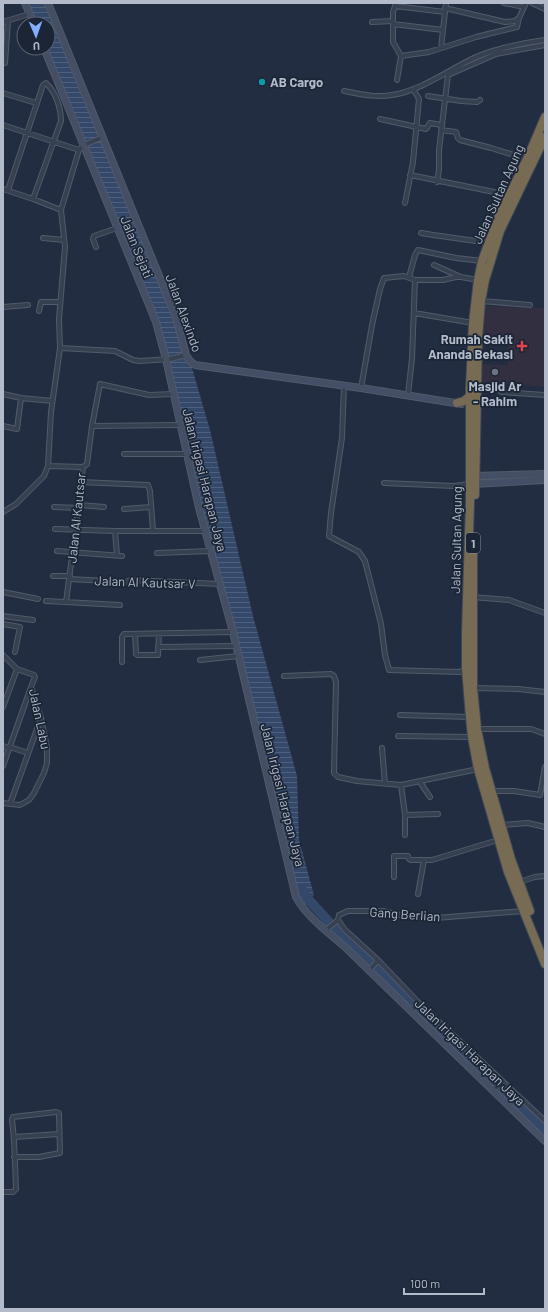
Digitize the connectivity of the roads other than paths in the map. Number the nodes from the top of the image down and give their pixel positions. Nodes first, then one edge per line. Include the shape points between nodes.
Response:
1 (25, 3) edge
2 (48, 3) edge
3 (504, 3) edge
4 (532, 3) edge
5 (396, 4) edge
6 (517, 5) edge
7 (525, 5) edge
8 (445, 7) edge
9 (545, 9) edge
10 (29, 14) joint
11 (519, 18) junction
12 (5, 22) edge
13 (372, 22) dead end
14 (393, 23) junction
15 (443, 30) junction
16 (545, 40) edge
17 (545, 45) edge
18 (441, 48) junction
19 (48, 56) edge
20 (401, 56) junction
21 (5, 63) dead end
22 (398, 80) dead end
23 (413, 89) junction
24 (344, 91) dead end
25 (3, 92) edge
26 (428, 96) dead end
27 (445, 99) junction
28 (480, 100) dead end
29 (36, 103) junction
30 (545, 117) edge
31 (380, 119) dead end
32 (3, 125) edge
33 (441, 125) junction
34 (416, 127) junction
35 (441, 130) junction
36 (27, 133) junction
37 (545, 137) edge
38 (100, 138) junction
39 (54, 142) junction
40 (86, 144) junction
41 (79, 150) junction
42 (527, 159) junction
43 (410, 175) junction
44 (436, 182) junction
45 (5, 189) edge
46 (508, 197) junction
47 (33, 199) junction
48 (405, 203) dead end
49 (61, 210) junction
50 (117, 228) junction
51 (421, 233) dead end
52 (43, 238) dead end
53 (64, 240) junction
54 (488, 242) junction
55 (96, 247) dead end
56 (482, 261) junction
57 (434, 265) dead end
58 (410, 277) junction
59 (461, 277) junction
60 (415, 280) junction
61 (478, 280) junction
62 (60, 302) junction
63 (481, 302) junction
64 (28, 305) dead end
65 (530, 305) dead end
66 (3, 307) edge
67 (39, 311) dead end
68 (414, 313) junction
69 (473, 323) junction
70 (60, 348) junction
71 (186, 355) junction
72 (168, 359) junction
73 (344, 385) junction
74 (361, 388) junction
75 (472, 391) junction
76 (3, 394) edge
77 (173, 394) junction
78 (408, 395) junction
79 (545, 395) edge
80 (21, 398) junction
81 (52, 401) junction
82 (457, 403) junction
83 (472, 407) junction
84 (180, 425) junction
85 (3, 426) edge
86 (92, 426) junction
87 (124, 454) dead end
88 (187, 454) junction
89 (48, 466) junction
90 (83, 467) junction
91 (545, 474) edge
92 (472, 480) junction
93 (545, 480) edge
94 (81, 482) junction
95 (384, 483) dead end
96 (78, 506) junction
97 (54, 507) dead end
98 (104, 507) dead end
99 (151, 507) junction
100 (124, 509) dead end
101 (3, 512) edge
102 (55, 529) dead end
103 (74, 530) junction
104 (153, 530) junction
105 (115, 531) junction
106 (204, 531) junction
107 (57, 551) dead end
108 (211, 551) junction
109 (73, 553) junction
110 (157, 553) dead end
111 (117, 555) junction
112 (122, 556) dead end
113 (53, 576) dead end
114 (69, 578) junction
115 (220, 584) junction
116 (3, 592) edge
117 (470, 597) junction
118 (38, 599) dead end
119 (46, 601) dead end
120 (66, 602) junction
121 (120, 605) dead end
122 (545, 613) edge
123 (3, 616) edge
124 (33, 620) dead end
125 (3, 624) edge
126 (233, 632) junction
127 (135, 634) junction
128 (159, 634) junction
129 (236, 646) junction
130 (158, 647) junction
131 (15, 652) dead end
132 (3, 655) edge
133 (238, 656) junction
134 (200, 660) dead end
135 (122, 662) dead end
136 (17, 669) junction
137 (466, 669) junction
138 (284, 676) dead end
139 (32, 687) junction
140 (473, 688) junction
141 (545, 692) edge
142 (3, 707) edge
143 (400, 716) dead end
144 (470, 716) junction
145 (41, 718) junction
146 (477, 729) junction
147 (545, 734) edge
148 (398, 736) dead end
149 (472, 737) junction
150 (3, 746) edge
151 (10, 748) junction
152 (382, 748) dead end
153 (28, 753) junction
154 (3, 766) edge
155 (545, 767) edge
156 (481, 769) junction
157 (420, 782) junction
158 (385, 784) junction
159 (400, 785) junction
160 (492, 791) junction
161 (543, 791) edge
162 (430, 797) dead end
163 (3, 803) edge
164 (10, 804) junction
165 (438, 814) dead end
166 (405, 815) junction
167 (502, 825) junction
168 (545, 827) edge
169 (405, 835) dead end
170 (498, 840) junction
171 (424, 860) junction
172 (545, 876) edge
173 (394, 877) dead end
174 (519, 882) junction
175 (418, 894) dead end
176 (524, 911) junction
177 (338, 920) junction
178 (327, 929) junction
179 (545, 951) edge
180 (377, 961) junction
181 (545, 964) edge
182 (370, 970) junction
183 (418, 1003) junction
184 (412, 1010) junction
185 (499, 1085) junction
186 (545, 1121) edge
187 (59, 1134) junction
188 (14, 1137) junction
189 (545, 1140) edge
190 (14, 1157) junction
191 (3, 1192) edge

1 - 10 street
2 - 38 street, Jalan Alexindo
3 - 6 street
4 - 9 street
5 - 8 street
5 - 14 street
6 - 7 street
7 - 11 street
8 - 11 street via 505,22
8 - 15 street
10 - 12 street
11 - 18 street via 517,27
12 - 21 street
13 - 14 street
14 - 15 street
14 - 20 street via 394,43
15 - 18 street
16 - 23 street via 486,53
17 - 27 street via 496,54 448,75
18 - 20 street
19 - 40 street, Jalan Sejati
20 - 22 street
23 - 24 street via 392,95 373,96
23 - 34 street via 419,99
25 - 29 street
26 - 27 street
27 - 28 street via 477,102
27 - 33 street
29 - 36 street
29 - 39 street via 43,85 48,84 61,113
30 - 42 highway, Jalan Sultan Agung / 1
31 - 34 street
32 - 36 street
33 - 34 street via 430,123 426,129
33 - 35 street
34 - 43 street
35 - 42 street via 457,132 460,140
35 - 44 street
36 - 39 street
36 - 45 street
37 - 63 highway, Jalan Sultan Agung / 1 via 500,231
38 - 40 street
38 - 71 street, Jalan Alexindo via 169,299
39 - 41 street
39 - 47 street
40 - 41 street
40 - 50 street, Jalan Sejati
41 - 49 street
42 - 46 highway, Jalan Sultan Agung / 1
43 - 44 street
43 - 48 street
44 - 46 street via 494,192
45 - 47 street
46 - 54 highway, Jalan Sultan Agung / 1
47 - 49 street
49 - 53 street
50 - 55 street via 94,236
50 - 72 street, Jalan Sejati via 155,320
51 - 54 street
52 - 53 street
53 - 62 street
54 - 56 highway, Jalan Sultan Agung / 1
56 - 58 street via 418,250 414,255
56 - 61 highway, Jalan Sultan Agung / 1
57 - 59 street
58 - 60 street
58 - 74 street via 384,278 372,325
59 - 60 street
59 - 61 street
60 - 68 street
61 - 69 highway, Jalan Sultan Agung / 1
62 - 67 street via 41,302
62 - 70 street
63 - 65 street
63 - 75 highway, Jalan Sultan Agung / 1
64 - 66 street
68 - 69 street
68 - 78 street
69 - 75 highway, Jalan Sultan Agung / 1
70 - 72 street via 115,351 136,361 145,362
70 - 81 street
71 - 72 street
71 - 73 street, Jalan Alexindo via 195,365
72 - 77 street, Jalan Irigasi Harapan Jaya
73 - 74 street, Jalan Alexindo
73 - 137 street via 342,438 329,536 359,552 365,561 381,624 388,669 440,672 459,672
74 - 78 street, Jalan Alexindo
75 - 79 street via 498,389 501,392
75 - 82 highway via 464,401
75 - 83 highway, Jalan Sultan Agung / 1
76 - 80 street
77 - 84 street, Jalan Irigasi Harapan Jaya
77 - 86 street via 145,395 100,384
78 - 82 street, Jalan Alexindo
80 - 81 street
80 - 85 street via 17,428
81 - 89 street
82 - 83 highway
83 - 92 highway, Jalan Sultan Agung / 1
84 - 86 street
84 - 88 street, Jalan Irigasi Harapan Jaya
86 - 90 street via 87,464
87 - 88 street
88 - 106 street, Jalan Irigasi Harapan Jaya
89 - 90 street, Jalan Al Kautsar
89 - 101 street via 45,475 16,504
90 - 94 street, Jalan Al Kautsar
91 - 92 street
92 - 93 street
92 - 95 street via 454,486
92 - 117 highway, Jalan Sultan Agung / 1
94 - 96 street, Jalan Al Kautsar
94 - 99 street via 148,485
96 - 97 street
96 - 98 street
96 - 103 street, Jalan Al Kautsar
99 - 100 street
99 - 104 street
102 - 103 street
103 - 105 street
103 - 109 street, Jalan Al Kautsar
104 - 105 street
104 - 106 street
105 - 111 street
106 - 108 street, Jalan Irigasi Harapan Jaya
107 - 109 street
108 - 110 street
108 - 115 street, Jalan Irigasi Harapan Jaya
109 - 111 street
109 - 114 street, Jalan Al Kautsar
111 - 112 street
113 - 114 street, Jalan Al Kautsar V
114 - 115 street, Jalan Al Kautsar V
114 - 120 street, Jalan Al Kautsar
115 - 126 street, Jalan Irigasi Harapan Jaya
116 - 118 street
117 - 122 street via 509,600
117 - 137 highway, Jalan Sultan Agung / 1
117 - 140 highway, Jalan Sultan Agung / 1
119 - 120 street
120 - 121 street
123 - 124 street
125 - 131 street via 20,627
126 - 128 street
126 - 129 street, Jalan Irigasi Harapan Jaya
127 - 128 street
127 - 130 street via 137,655 158,655
127 - 135 street via 122,635
128 - 130 street
129 - 130 street
129 - 133 street, Jalan Irigasi Harapan Jaya
132 - 136 street, Jalan Labu
133 - 134 street
133 - 178 street, Jalan Irigasi Harapan Jaya via 296,897
136 - 139 street, Jalan Labu via 35,676
136 - 142 street
137 - 144 highway, Jalan Sultan Agung / 1
138 - 158 street via 334,676 334,773 338,777
139 - 145 street, Jalan Labu
139 - 151 street
140 - 141 street
140 - 146 highway, Jalan Sultan Agung / 1
143 - 144 street
144 - 149 highway, Jalan Sultan Agung / 1
145 - 153 street
145 - 164 street, Jalan Labu via 48,754 44,774 29,800 20,805
146 - 147 street via 531,729
146 - 156 highway, Jalan Sultan Agung / 1
148 - 149 street
149 - 156 highway, Jalan Sultan Agung / 1
150 - 151 street
151 - 153 street
151 - 154 street
152 - 158 street
153 - 164 street
155 - 161 street
156 - 157 street
156 - 160 highway, Jalan Sultan Agung / 1
156 - 170 highway, Jalan Sultan Agung / 1
157 - 159 street
157 - 162 street
158 - 159 street
159 - 166 street
160 - 161 street via 514,791 539,796
160 - 167 highway, Jalan Sultan Agung / 1
163 - 164 street, Jalan Labu
165 - 166 street
166 - 169 street
167 - 168 street via 528,824
167 - 174 highway, Jalan Sultan Agung / 1
170 - 171 street via 432,860
170 - 176 highway, Jalan Sultan Agung / 1
171 - 173 street via 395,856
171 - 175 street
172 - 174 street
174 - 179 highway, Jalan Sultan Agung / 1
176 - 177 street, Gang Berlian via 436,918 351,911 339,915
176 - 181 highway, Jalan Sultan Agung / 1
177 - 178 street
177 - 180 street
178 - 182 street, Jalan Irigasi Harapan Jaya
180 - 182 street
180 - 183 street
182 - 184 street, Jalan Irigasi Harapan Jaya
183 - 184 street
183 - 185 street
184 - 185 street, Jalan Irigasi Harapan Jaya
185 - 186 street
185 - 189 street, Jalan Irigasi Harapan Jaya
187 - 188 street
187 - 188 street via 59,1115 56,1112 13,1117
187 - 190 street via 61,1152 58,1154
188 - 190 street
190 - 191 street via 16,1189 13,1192

